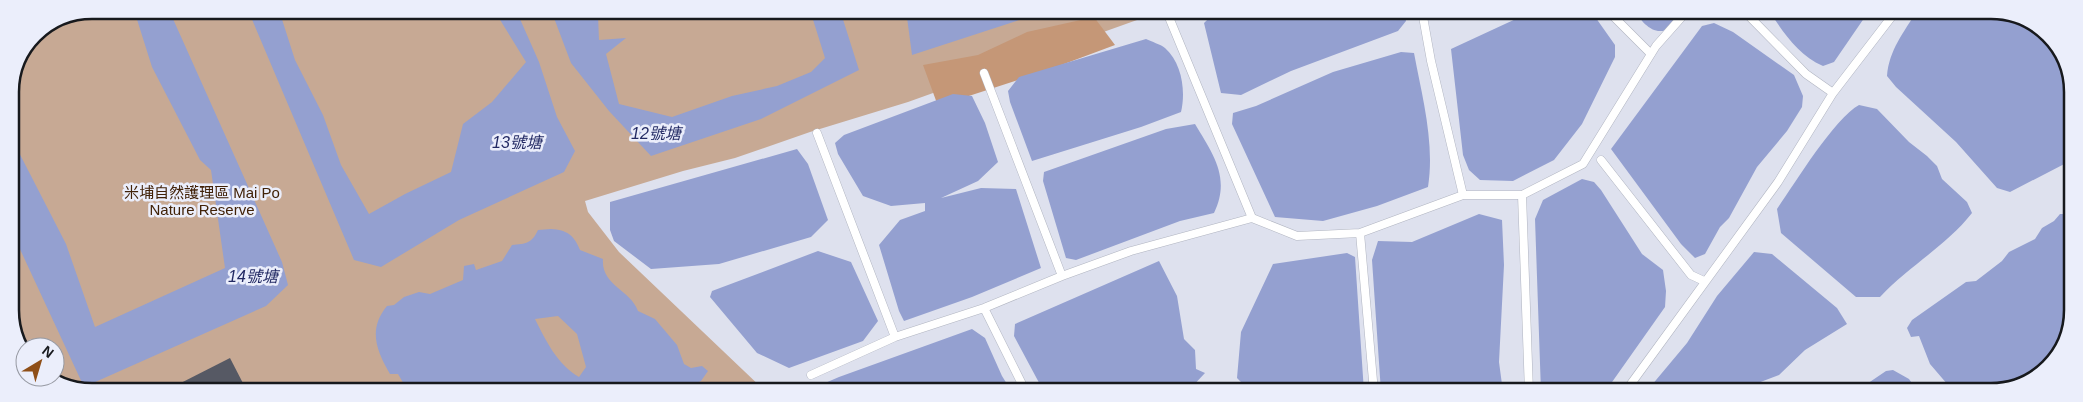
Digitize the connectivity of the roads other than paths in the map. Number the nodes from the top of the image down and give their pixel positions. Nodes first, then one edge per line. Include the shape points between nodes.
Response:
1 (1170, 19) edge
2 (1424, 19) edge
3 (1616, 19) edge
4 (1680, 19) edge
5 (1752, 19) edge
6 (1890, 19) edge
7 (1651, 54) junction
8 (984, 73) dead end
9 (1833, 93) junction
10 (817, 133) dead end
11 (1601, 160) dead end
12 (1463, 195) junction
13 (1522, 195) junction
14 (1252, 218) junction
15 (1360, 232) junction
16 (1062, 276) junction
17 (1704, 281) junction
18 (984, 308) junction
19 (895, 337) junction
20 (811, 375) dead end
21 (1022, 383) edge
22 (1373, 383) edge
23 (1529, 383) edge
24 (1631, 383) edge

1 - 14 lane
2 - 12 lane
3 - 7 lane
4 - 7 lane
5 - 9 lane via 1806,74
6 - 9 lane
7 - 13 lane via 1583,164
8 - 16 lane
9 - 17 lane via 1778,182
10 - 19 lane
11 - 17 lane via 1691,275
12 - 13 lane
12 - 15 lane
13 - 23 lane
14 - 15 lane via 1297,236
14 - 16 lane via 1131,251
15 - 22 lane
16 - 18 lane
17 - 24 lane
18 - 19 lane
18 - 21 lane
19 - 20 lane

